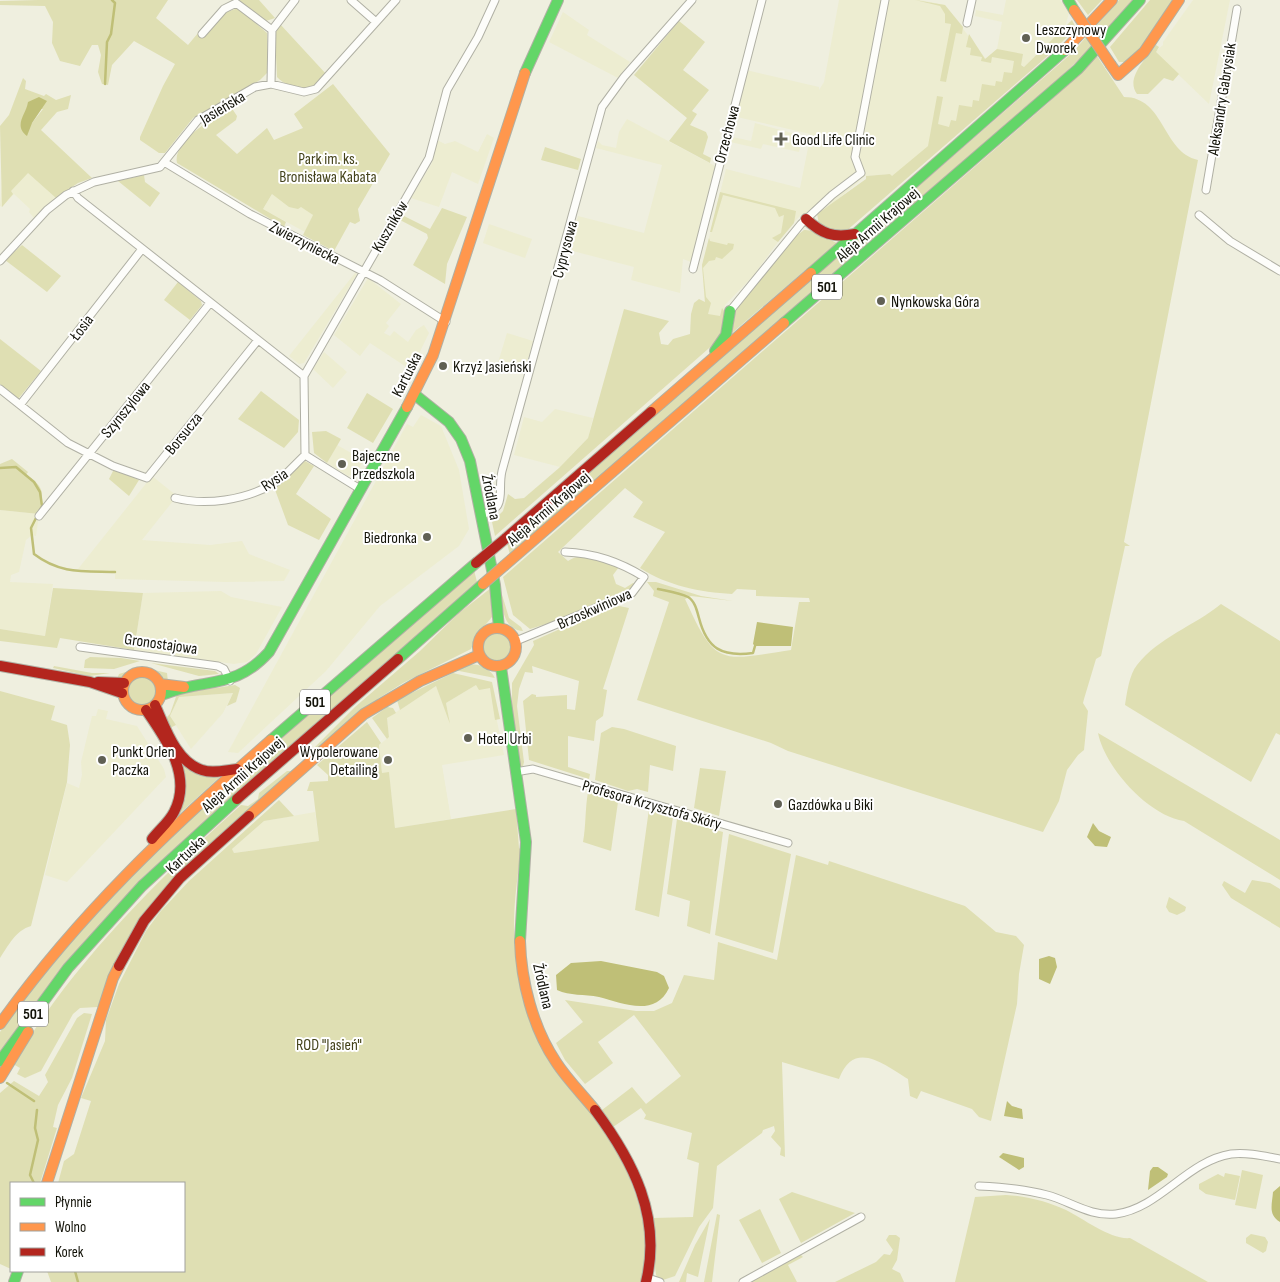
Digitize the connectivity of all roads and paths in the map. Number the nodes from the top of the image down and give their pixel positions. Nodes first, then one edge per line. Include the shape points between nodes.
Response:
1 (295, 0) edge
2 (351, 0) edge
3 (396, 0) edge
4 (495, 0) edge
5 (558, 0) edge
6 (692, 0) edge
7 (762, 0) edge
8 (885, 0) edge
9 (972, 0) edge
10 (1068, 0) edge
11 (1112, 0) edge
12 (1140, 0) edge
13 (1178, 0) edge
14 (237, 2) edge
15 (1236, 9) dead end
16 (376, 22) junction
17 (967, 23) dead end
18 (272, 30) junction
19 (202, 34) dead end
20 (271, 84) junction
21 (164, 162) junction
22 (1206, 190) dead end
23 (73, 191) junction
24 (1199, 215) dead end
25 (806, 218) junction
26 (856, 234) junction
27 (142, 249) junction
28 (0, 261) edge
29 (693, 269) dead end
30 (363, 271) junction
31 (1280, 271) edge
32 (210, 302) junction
33 (730, 311) joint
34 (446, 322) junction
35 (258, 340) junction
36 (702, 368) junction
37 (304, 376) junction
38 (0, 389) edge
39 (414, 394) junction
40 (20, 405) junction
41 (89, 454) junction
42 (306, 455) junction
43 (360, 489) junction
44 (175, 498) dead end
45 (480, 515) junction
46 (39, 516) dead end
47 (565, 552) dead end
48 (499, 628) junction
49 (516, 641) junction
50 (80, 648) dead end
51 (479, 655) junction
52 (0, 666) edge
53 (501, 667) junction
54 (230, 680) junction
55 (90, 682) junction
56 (124, 683) junction
57 (160, 689) junction
58 (122, 694) junction
59 (151, 708) junction
60 (237, 769) junction
61 (515, 772) junction
62 (788, 843) dead end
63 (137, 861) junction
64 (68, 968) junction
65 (0, 1024) edge
66 (0, 1061) edge
67 (0, 1078) edge
68 (1280, 1159) edge
69 (47, 1182) edge
70 (979, 1186) dead end
71 (861, 1217) dead end
72 (647, 1280) edge
73 (660, 1282) edge
74 (743, 1282) edge

1 - 18 street
2 - 16 street
3 - 16 street
4 - 30 street, Kuszników via 447,90 429,158
5 - 34 main road, Kartuska via 528,60
6 - 45 street, Cyprysowa via 602,107 502,470 500,502 494,510
7 - 29 street, Orzechowa
8 - 25 street via 855,157 860,173
9 - 17 street
10 - 13 main road, bridge via 1118,75 1139,58
11 - 26 main road, Aleja Armii Krajowej / 501 via 1042,72
12 - 64 main road, Aleja Armii Krajowej / 501, bridge via 1108,38 1070,75 167,862
14 - 18 street
14 - 19 street via 224,9
15 - 22 street, Aleksandry Gabrysiak
16 - 20 street via 316,89 304,92
18 - 20 street
20 - 21 street, Jasieńska via 256,87 198,120
21 - 23 street via 160,167 94,182
21 - 30 street, Zwierzyniecka via 250,214
23 - 27 street
23 - 28 street via 46,210
24 - 31 street via 1264,264
25 - 26 main road via 832,238
25 - 33 street
26 - 36 main road, Aleja Armii Krajowej / 501
27 - 32 street
27 - 40 street, Łosia
30 - 34 street, Zwierzyniecka
30 - 37 street, Kuszników
32 - 35 street
32 - 41 street, Szynszylowa
33 - 36 main road via 724,337
34 - 39 main road, Kartuska
35 - 37 street
35 - 41 street, Borsucza via 147,478
36 - 60 main road, Aleja Armii Krajowej / 501, bridge
37 - 42 street
38 - 40 street
39 - 43 main road, Kartuska
39 - 45 main road, Źródlana via 450,423 464,443
40 - 41 street via 54,434
41 - 46 street, Szynszylowa
42 - 43 street
42 - 44 street, Rysia via 274,483 244,496 189,502
43 - 54 main road, Kartuska via 269,652 252,671
45 - 48 main road, Źródlana via 495,585
47 - 49 street, Brzoskwiniowa via 587,553 632,569 644,577 632,594
48 - 49 main road via 509,632
48 - 51 main road via 482,636 478,645
49 - 53 main road via 514,657
50 - 54 street, Gronostajowa via 218,666 224,668
51 - 53 main road via 490,666
51 - 69 main road, Kartuska via 413,682 364,714 197,862 156,906 133,939 113,978
52 - 55 main road
53 - 61 main road, Źródlana
54 - 57 main road, Kartuska
55 - 56 main road
55 - 58 main road
56 - 57 main road via 132,675 142,672 153,675
56 - 58 main road
57 - 59 main road
58 - 59 main road via 129,707 138,711
59 - 60 main road via 189,762 202,770
59 - 63 main road via 181,780 174,811
60 - 63 main road, Aleja Armii Krajowej / 501
61 - 62 street, Profesora Krzysztofa Skóry via 533,769
61 - 72 main road, Źródlana via 527,860 520,932 528,993 535,1019 553,1058 611,1134 637,1184 652,1232
63 - 65 main road, Aleja Armii Krajowej / 501 via 65,939
64 - 66 main road, Aleja Armii Krajowej / 501
64 - 67 main road
68 - 70 street via 1242,1153 1222,1156 1145,1204 1114,1214 1087,1211 1035,1192
71 - 74 street
72 - 73 street

